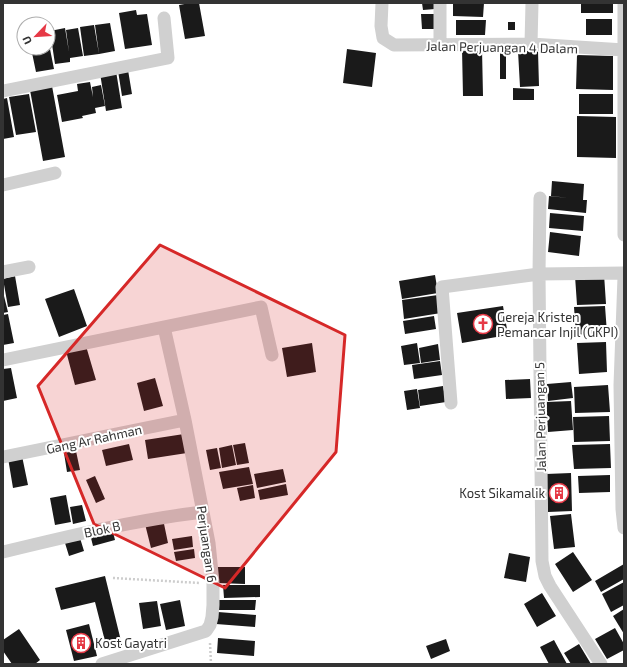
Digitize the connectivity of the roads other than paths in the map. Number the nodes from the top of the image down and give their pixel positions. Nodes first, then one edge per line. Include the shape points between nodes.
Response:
1 (382, 3) edge
2 (440, 3) edge
3 (532, 3) edge
4 (624, 3) edge
5 (164, 18) dead end
6 (531, 44) junction
7 (440, 46) junction
8 (624, 50) edge
9 (3, 91) edge
10 (55, 172) dead end
11 (3, 185) edge
12 (540, 198) dead end
13 (624, 235) edge
14 (29, 267) dead end
15 (3, 272) edge
16 (624, 273) edge
17 (539, 274) junction
18 (624, 277) edge
19 (164, 328) junction
20 (272, 355) dead end
21 (3, 360) edge
22 (622, 385) edge
23 (451, 403) dead end
24 (185, 420) junction
25 (3, 457) edge
26 (203, 512) junction
27 (624, 528) edge
28 (3, 552) edge
29 (102, 664) edge
30 (600, 664) edge

1 - 7 street, Jalan Perjuangan 4 Dalam via 383,38 394,45
2 - 7 street
3 - 6 street
4 - 8 street
5 - 9 street via 168,58
6 - 7 street, Jalan Perjuangan 4 Dalam
6 - 8 street, Jalan Perjuangan 4 Dalam
8 - 13 street
10 - 11 street
12 - 17 street, Jalan Perjuangan 5
14 - 15 street
16 - 17 street
17 - 23 street via 442,286
17 - 30 street, Jalan Perjuangan 5 via 542,561 550,586
18 - 22 street
19 - 20 street via 261,308
19 - 21 street
19 - 24 street, Perjuangan 6
22 - 27 street
24 - 25 street, Gang Ar Rahman
24 - 26 street, Perjuangan 6
26 - 28 street, Blok B via 113,526
26 - 29 street, Perjuangan 6 via 213,584 210,625 206,631

